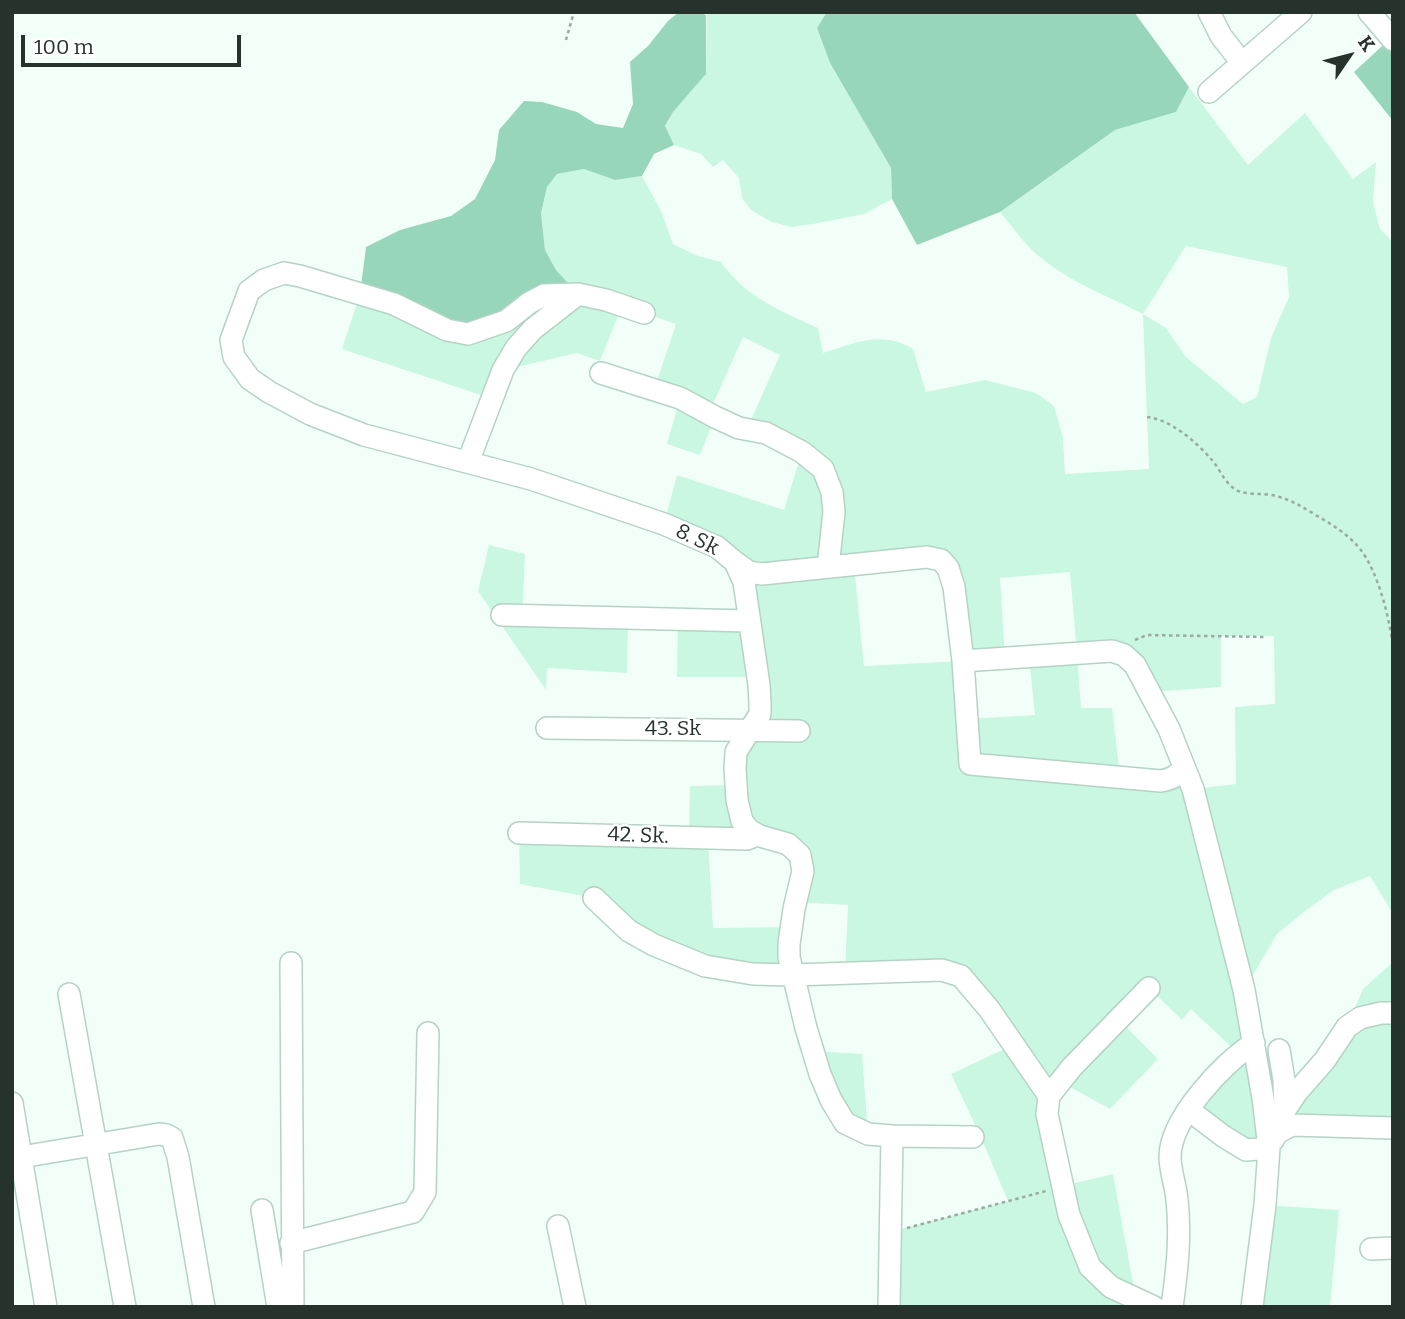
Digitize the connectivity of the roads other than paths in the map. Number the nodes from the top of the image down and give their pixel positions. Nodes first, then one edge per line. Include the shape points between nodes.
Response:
1 (1209, 12) edge
2 (1301, 12) edge
3 (1369, 12) edge
4 (1393, 40) edge
5 (1242, 64) junction
6 (1209, 92) dead end
7 (578, 294) junction
8 (644, 313) dead end
9 (601, 373) dead end
10 (468, 462) junction
11 (735, 562) junction
12 (828, 567) junction
13 (502, 615) dead end
14 (749, 621) junction
15 (963, 661) junction
16 (547, 729) dead end
17 (750, 730) junction
18 (799, 731) dead end
19 (1184, 767) junction
20 (519, 832) dead end
21 (754, 833) junction
22 (594, 898) dead end
23 (291, 963) dead end
24 (793, 975) junction
25 (1149, 988) dead end
26 (69, 994) dead end
27 (1393, 1013) edge
28 (428, 1033) dead end
29 (1254, 1043) junction
30 (1279, 1050) dead end
31 (1049, 1096) junction
32 (12, 1103) edge
33 (1285, 1110) junction
34 (1189, 1111) junction
35 (1393, 1128) edge
36 (892, 1136) junction
37 (973, 1137) dead end
38 (1273, 1140) junction
39 (96, 1144) junction
40 (17, 1159) edge
41 (262, 1210) dead end
42 (558, 1226) dead end
43 (292, 1243) junction
44 (46, 1307) edge
45 (125, 1307) edge
46 (204, 1307) edge
47 (278, 1307) edge
48 (293, 1307) edge
49 (575, 1307) edge
50 (889, 1307) edge
51 (1154, 1307) edge
52 (1172, 1307) edge
53 (1252, 1307) edge

1 - 5 street
2 - 5 street
3 - 4 street
5 - 6 street
7 - 8 street
7 - 10 street via 516,348
7 - 10 street, 8. Sk via 544,295 506,321 468,334 447,330 394,304 300,276 284,273 249,291 231,340 234,357 250,379 310,414 364,435
9 - 12 street via 680,398 739,428 766,433 802,452 823,470 832,492
10 - 11 street, 8. Sk via 664,524 717,547
11 - 12 street via 762,574
11 - 14 street, 8. Sk via 744,582
12 - 15 street via 927,557 941,560 954,587
13 - 14 street
14 - 17 street, 8. Sk via 760,703 760,714
15 - 19 street via 1112,651 1124,655 1135,665
15 - 19 street via 970,764 1161,781 1171,780
16 - 17 street, 43. Sk
17 - 18 street, 43. Sk
17 - 21 street, 8. Sk via 736,752 736,785 742,821
19 - 29 street via 1223,906
20 - 21 street, 42. Sk. via 747,839
21 - 24 street via 788,844 800,855 803,871 789,944
22 - 24 street via 629,931 705,966
23 - 43 street
24 - 31 street via 942,970 961,976
24 - 36 street via 820,1074 845,1123 868,1134
25 - 31 street
26 - 39 street
27 - 33 street via 1360,1018 1347,1027
28 - 43 street via 425,1192 413,1212
29 - 34 street via 1218,1073
29 - 38 street
30 - 33 street
31 - 51 street via 1047,1114 1062,1186 1090,1267 1111,1287
32 - 40 street
33 - 38 street
34 - 38 street via 1246,1150
34 - 52 street via 1178,1124 1170,1156 1179,1257
35 - 38 street via 1292,1125
36 - 37 street
36 - 50 street
38 - 53 street
39 - 40 street
39 - 45 street
39 - 46 street via 159,1134 172,1138
40 - 44 street
41 - 47 street
42 - 49 street
43 - 48 street

